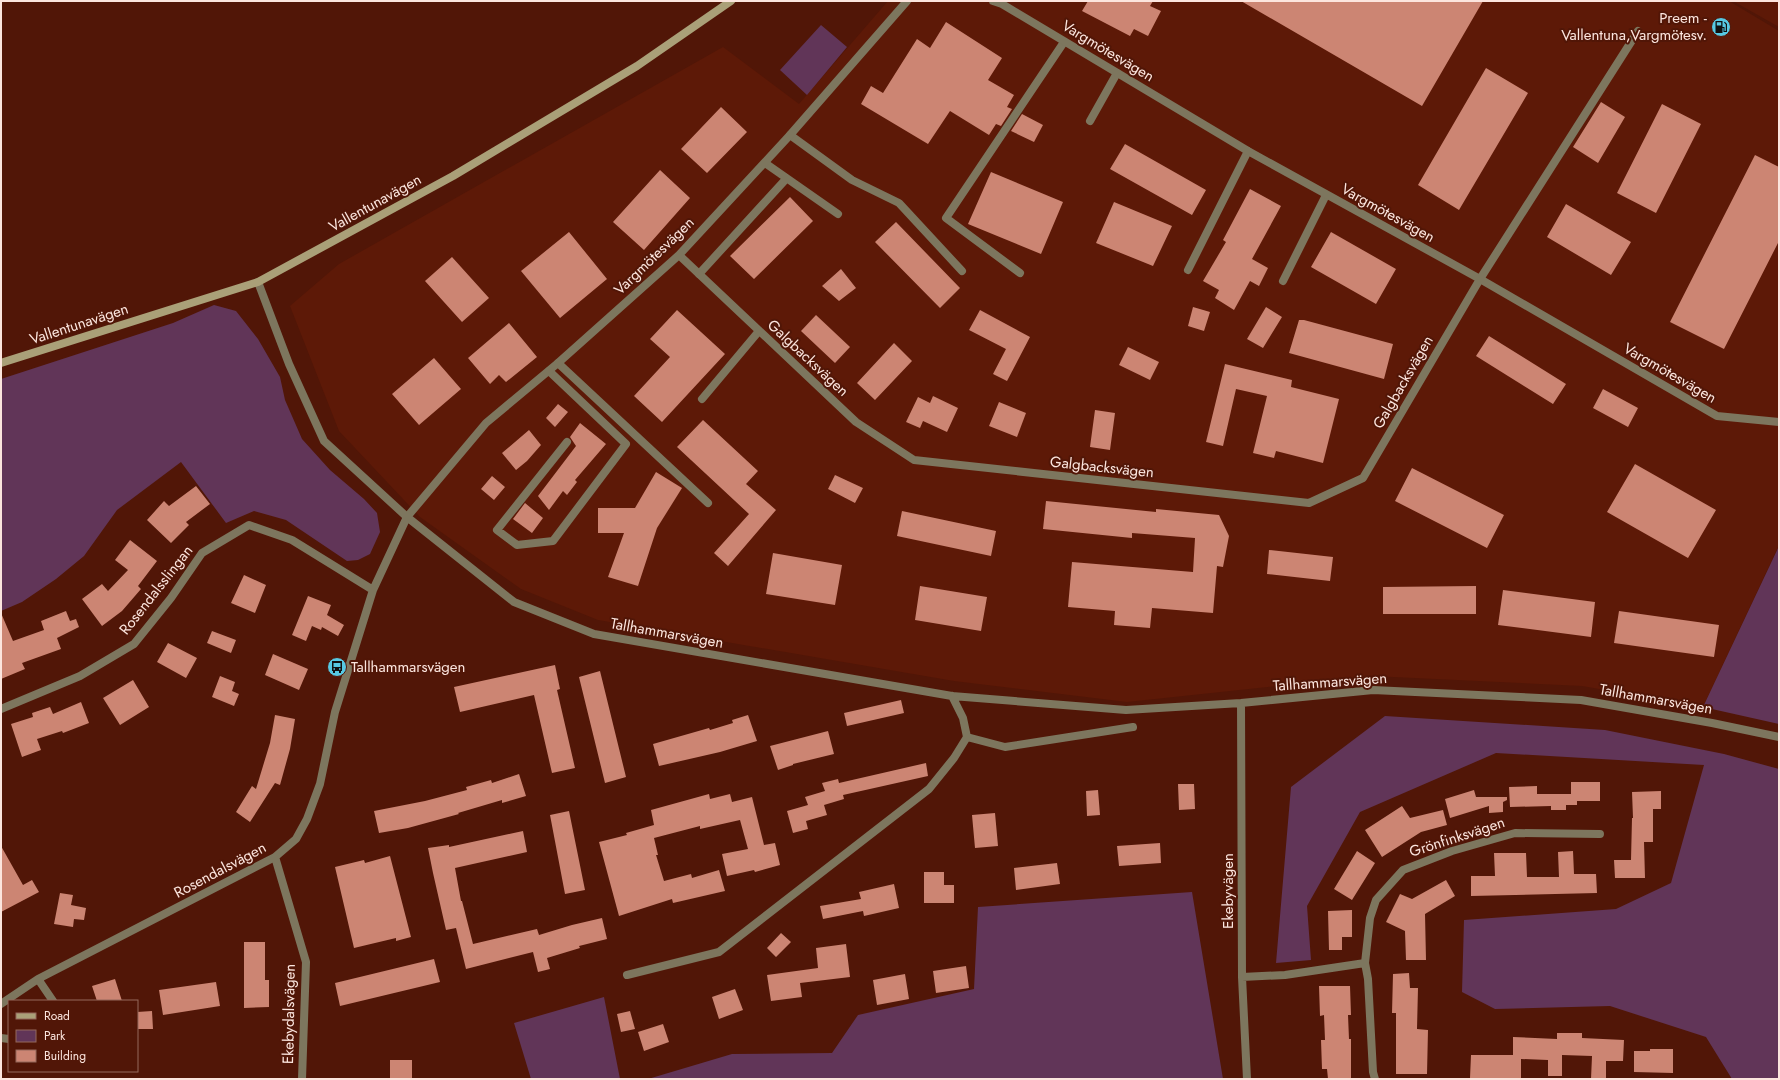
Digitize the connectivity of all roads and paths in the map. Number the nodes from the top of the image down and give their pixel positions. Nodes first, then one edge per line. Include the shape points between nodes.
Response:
1 (731, 1) edge
2 (908, 1) edge
3 (993, 1) edge
4 (1638, 31) dead end
5 (1064, 42) junction
6 (1117, 73) junction
7 (1090, 121) dead end
8 (790, 136) junction
9 (1248, 152) junction
10 (764, 163) junction
11 (786, 179) junction
12 (1326, 195) junction
13 (838, 214) dead end
14 (679, 255) junction
15 (1188, 270) dead end
16 (962, 271) dead end
17 (1020, 273) dead end
18 (699, 274) junction
19 (1480, 279) junction
20 (1283, 281) dead end
21 (258, 282) junction
22 (759, 331) junction
23 (1, 363) edge
24 (558, 363) junction
25 (549, 371) junction
26 (702, 399) dead end
27 (1779, 422) edge
28 (567, 442) dead end
29 (708, 503) dead end
30 (407, 517) junction
31 (373, 590) junction
32 (952, 696) junction
33 (1241, 704) junction
34 (1, 709) edge
35 (1133, 727) dead end
36 (967, 737) junction
37 (1779, 737) edge
38 (1600, 834) dead end
39 (275, 857) junction
40 (1365, 963) junction
41 (626, 975) dead end
42 (1242, 977) junction
43 (38, 979) junction
44 (52, 1000) edge
45 (1, 1004) edge
46 (302, 1079) edge
47 (1247, 1079) edge
48 (1375, 1079) edge

1 - 21 main road, Vallentunavägen via 636,66 453,176
2 - 8 street, Vargmötesvägen
3 - 5 street, Vargmötesvägen
4 - 19 street, Galgbacksvägen
5 - 6 street, Vargmötesvägen
5 - 17 street via 946,218
6 - 7 street
6 - 9 street, Vargmötesvägen
8 - 10 street, Vargmötesvägen
8 - 16 street via 852,180 899,203
9 - 12 street, Vargmötesvägen
9 - 15 street
10 - 11 street
10 - 14 street, Vargmötesvägen
11 - 13 street
11 - 18 street
12 - 19 street, Vargmötesvägen
12 - 20 street
14 - 18 street, Galgbacksvägen
14 - 24 street, Vargmötesvägen
18 - 22 street, Galgbacksvägen
19 - 22 street, Galgbacksvägen via 1363,478 1309,503 914,460 856,422
19 - 27 street, Vargmötesvägen via 1718,416
21 - 23 main road, Vallentunavägen
21 - 30 street, Tallhammarsvägen via 288,364 324,441
22 - 26 street
24 - 25 street, Vargmötesvägen
24 - 29 street
25 - 28 street via 626,444 553,541 517,545 497,530
25 - 30 street, Vargmötesvägen via 486,423
30 - 31 street, Rosendalsvägen
30 - 32 street, Tallhammarsvägen via 514,602 594,634
31 - 34 street, Rosendalsslingan via 292,540 249,526 202,553 171,598 134,644 80,676
31 - 39 street, Rosendalsvägen via 335,712 320,784 307,819 296,839
32 - 33 street, Tallhammarsvägen via 1126,710
32 - 36 street via 963,718
33 - 37 street, Tallhammarsvägen via 1373,690 1580,700
33 - 42 street, Ekebyvägen
35 - 36 street via 1005,747
36 - 41 street via 929,789 719,952
38 - 40 street, Grönfinksvägen via 1515,833 1452,851 1403,870 1376,900 1370,918
39 - 43 street, Rosendalsvägen
39 - 46 street, Ekebydalsvägen via 306,962
40 - 42 street via 1285,976
40 - 48 street, Grönfinksvägen
42 - 47 street, Ekebyvägen
43 - 44 street
43 - 45 street, Rosendalsvägen

